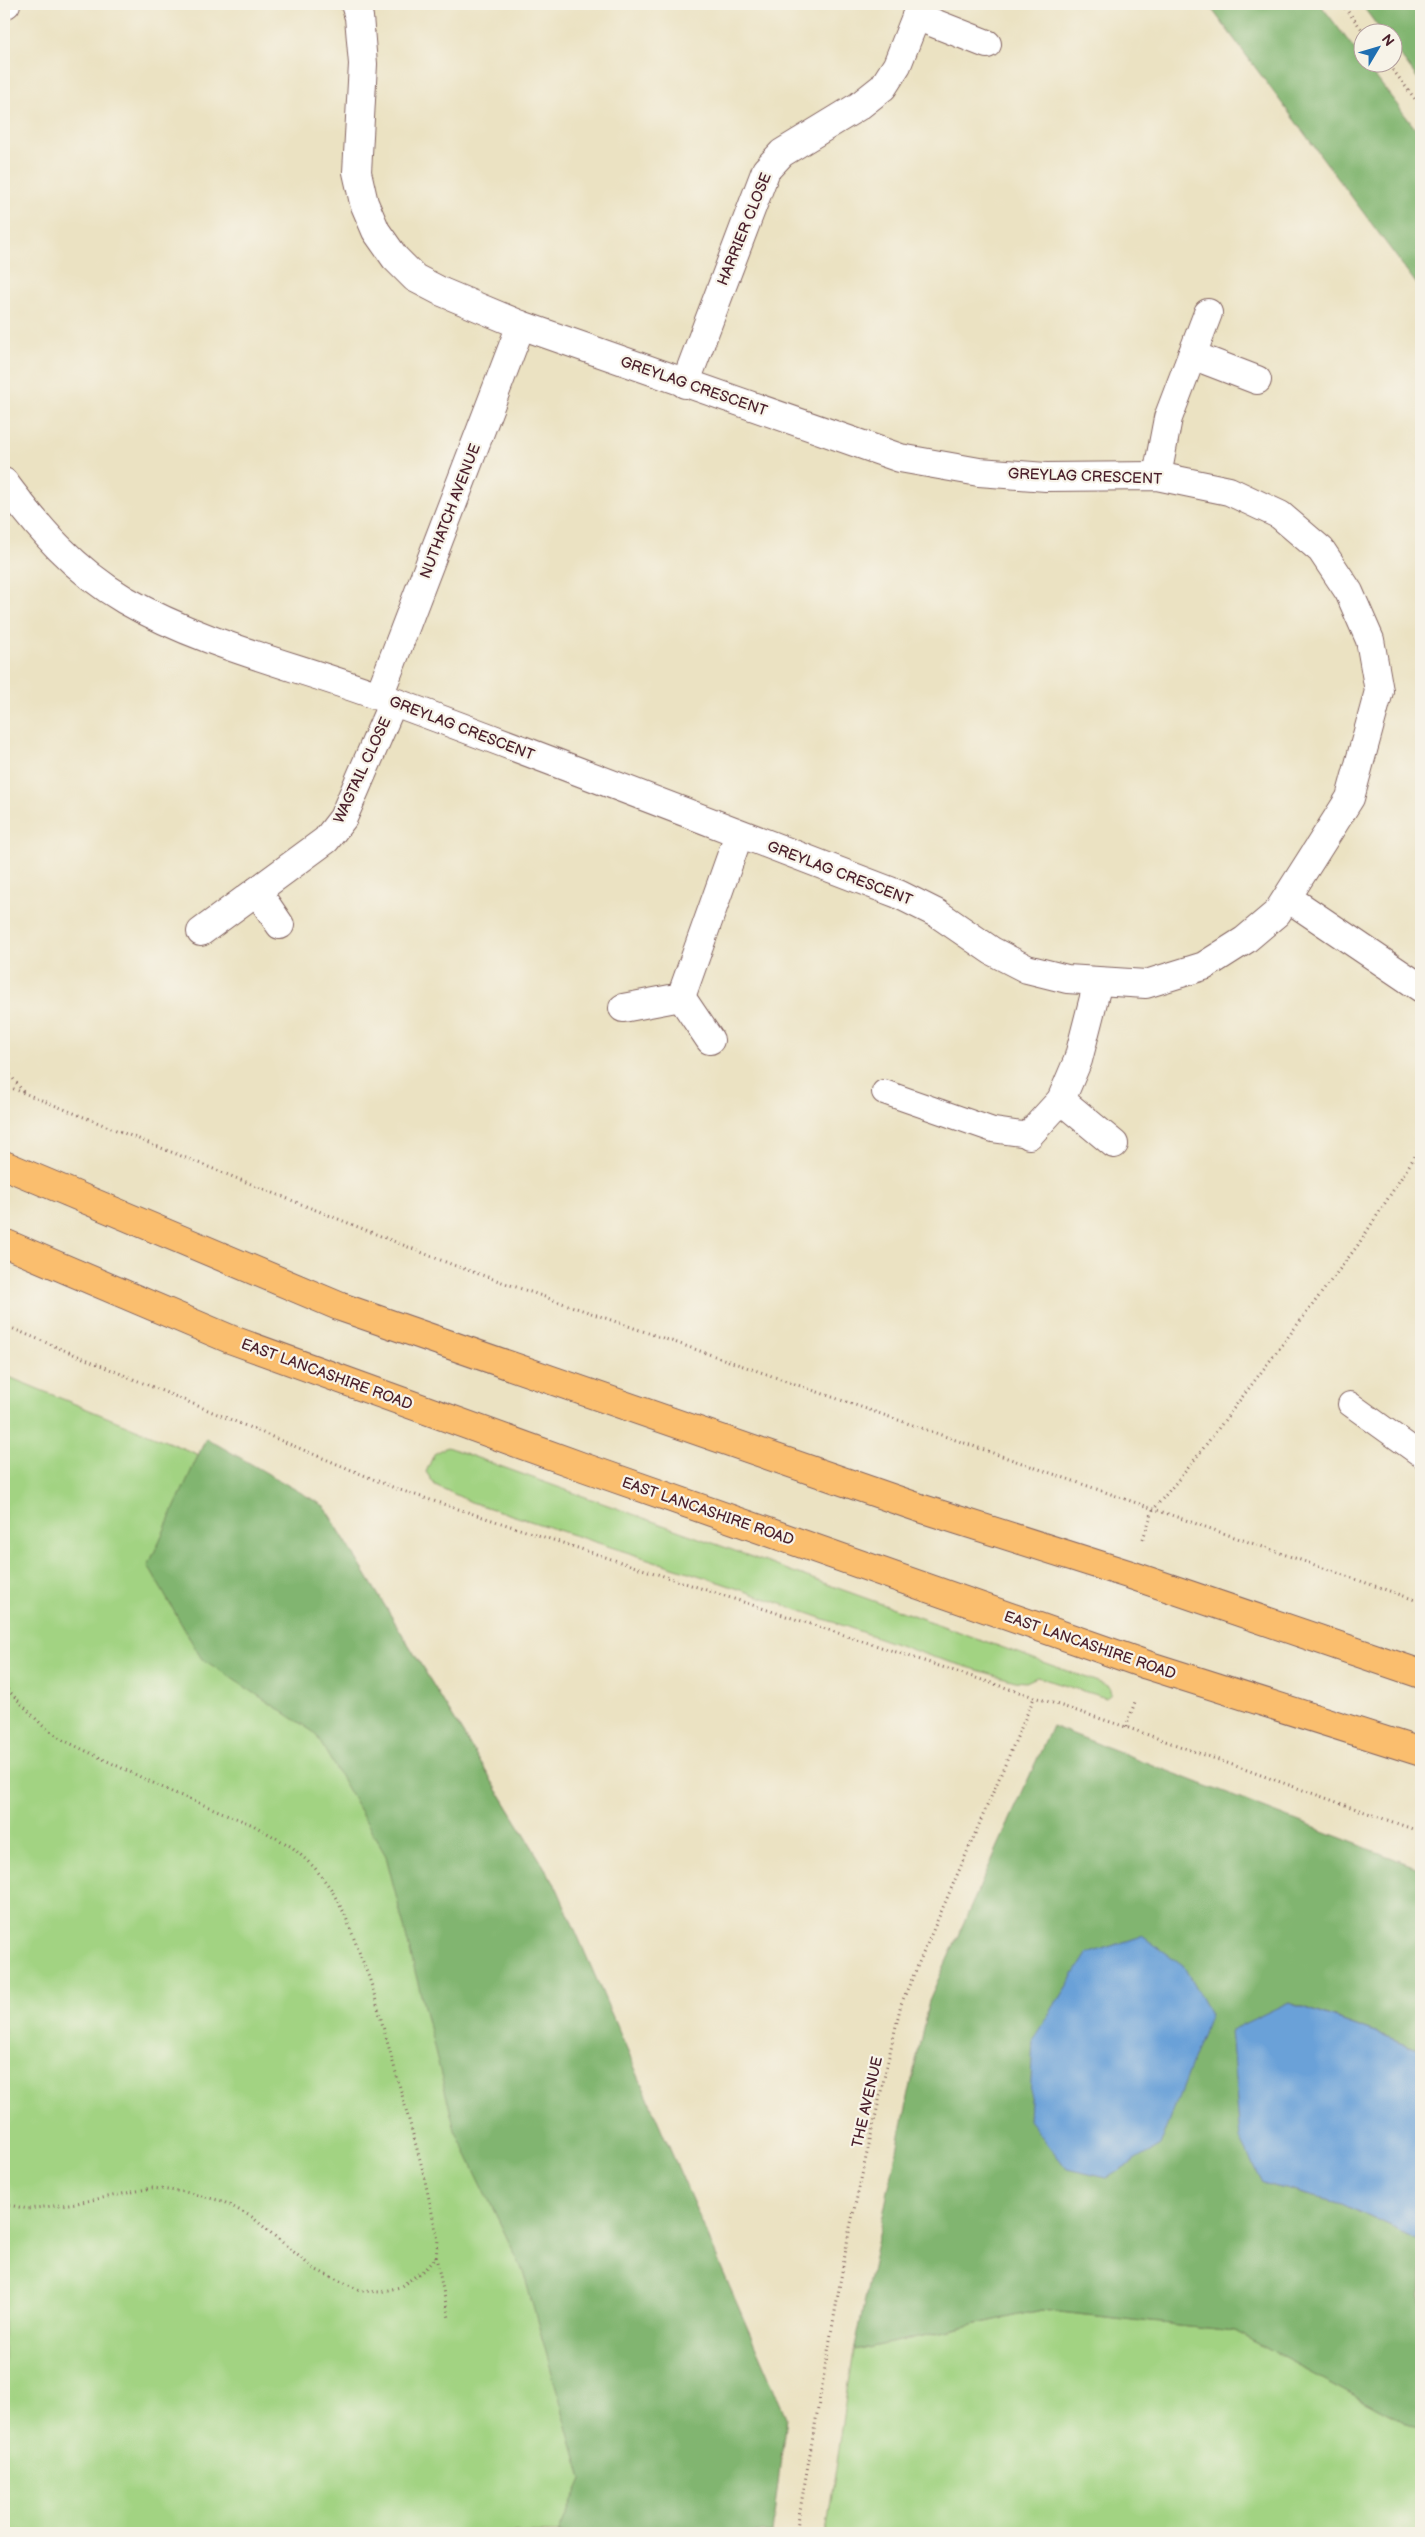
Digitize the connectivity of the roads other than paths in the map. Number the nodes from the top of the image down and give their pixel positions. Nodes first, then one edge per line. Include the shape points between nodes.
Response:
1 (355, 4) edge
2 (919, 10) edge
3 (987, 44) dead end
4 (1208, 313) dead end
5 (521, 325) junction
6 (1192, 355) junction
7 (1258, 380) dead end
8 (684, 384) junction
9 (1157, 476) junction
10 (4, 482) edge
11 (386, 699) junction
12 (739, 834) junction
13 (257, 891) junction
14 (1288, 898) junction
15 (280, 925) dead end
16 (201, 932) dead end
17 (1098, 982) junction
18 (1421, 988) edge
19 (681, 997) junction
20 (623, 1008) dead end
21 (710, 1040) dead end
22 (884, 1092) dead end
23 (1061, 1100) junction
24 (1029, 1135) joint
25 (1114, 1144) dead end
26 (4, 1165) edge
27 (4, 1243) edge
28 (1350, 1404) dead end
29 (1421, 1455) edge
30 (1421, 1674) edge
31 (1421, 1752) edge

1 - 5 street, GREYLAG CRESCENT via 363,64 357,172 364,203 376,231 395,258 415,278
2 - 3 street, HARRIER CLOSE
2 - 8 street, HARRIER CLOSE via 898,65 883,87 859,106 782,153 766,170
4 - 6 street
5 - 8 street, GREYLAG CRESCENT
5 - 11 street, NUTHATCH AVENUE
6 - 7 street
6 - 9 street via 1168,418
8 - 9 street, GREYLAG CRESCENT via 900,458 980,472 1046,477
9 - 14 street, GREYLAG CRESCENT via 1229,491 1280,514 1321,550 1350,592 1370,640 1379,691 1350,798
10 - 11 street, GREYLAG CRESCENT via 37,528 79,567 122,599 168,624
11 - 12 street, GREYLAG CRESCENT
11 - 13 street, WAGTAIL CLOSE via 343,818 326,840
12 - 17 street, GREYLAG CRESCENT via 898,894 938,914 992,951 1027,969 1067,979
12 - 19 street
13 - 15 street
13 - 16 street, WAGTAIL CLOSE
14 - 17 street, GREYLAG CRESCENT via 1277,913 1245,940 1204,966 1146,984
14 - 18 street
17 - 23 street via 1078,1060
19 - 20 street
19 - 21 street
22 - 24 lane via 993,1130
23 - 24 street
23 - 25 street
26 - 30 highway via 341,1307 920,1508 1132,1575
27 - 31 highway, EAST LANCASHIRE ROAD via 230,1339 586,1468 1148,1666
28 - 29 lane

